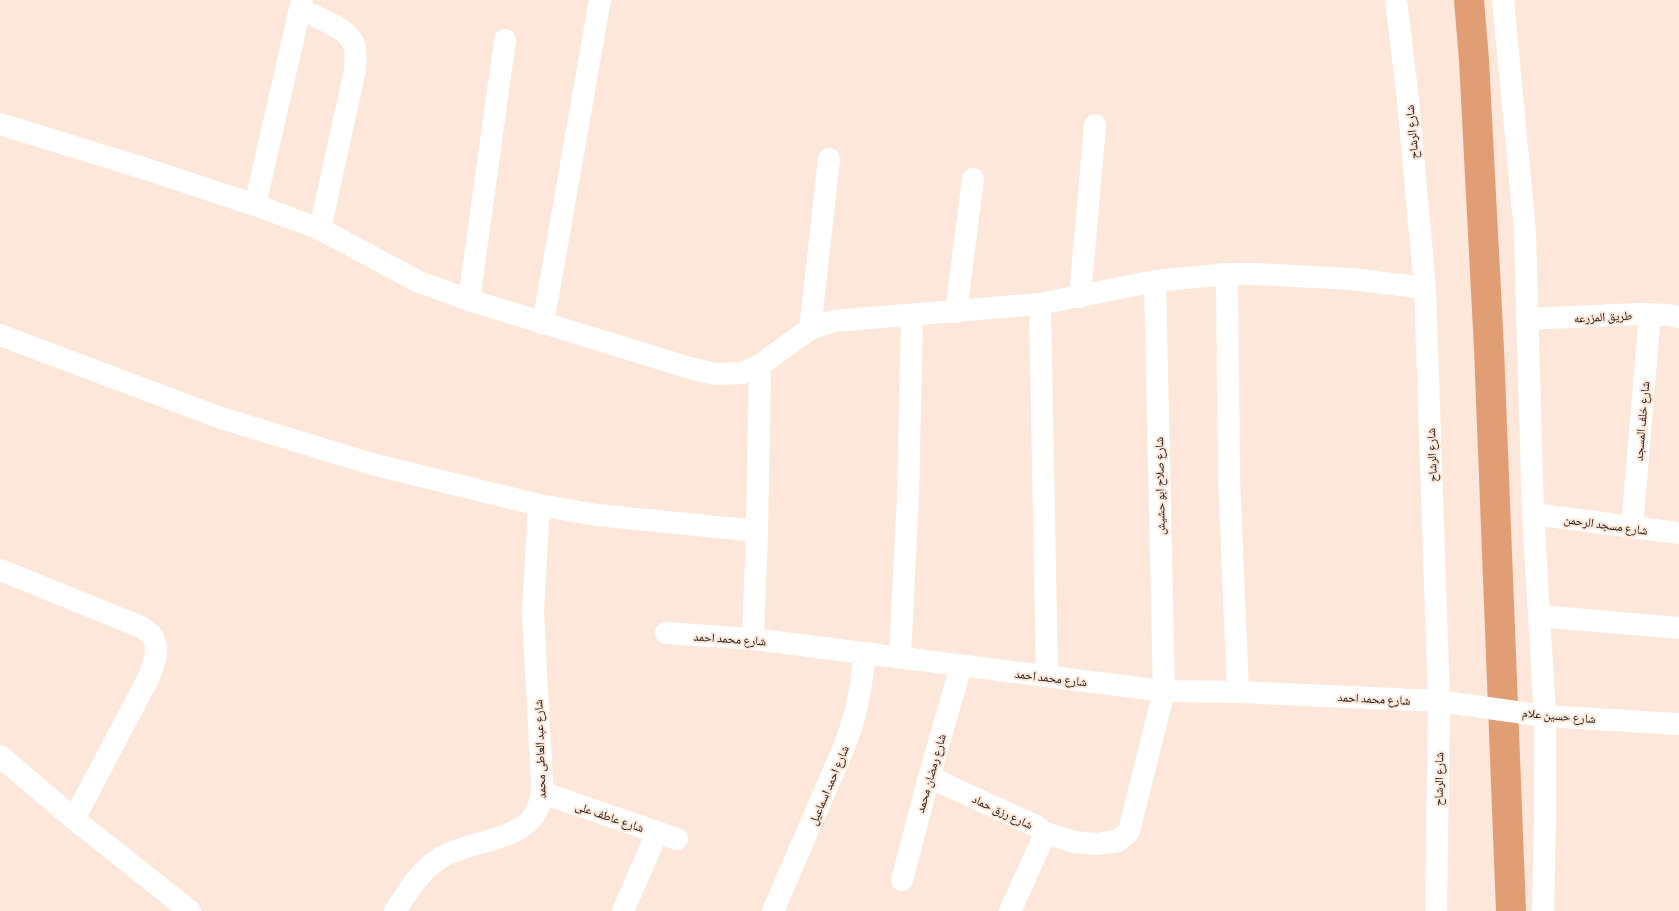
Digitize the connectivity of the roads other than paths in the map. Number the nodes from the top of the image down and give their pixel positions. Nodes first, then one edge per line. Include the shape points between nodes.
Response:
1 (600, 0) edge
2 (1396, 0) edge
3 (1503, 0) edge
4 (301, 4) edge
5 (505, 40) dead end
6 (0, 124) edge
7 (1095, 125) dead end
8 (830, 159) dead end
9 (973, 179) dead end
10 (255, 205) junction
11 (320, 229) junction
12 (1227, 274) junction
13 (1155, 281) junction
14 (1425, 288) junction
15 (1080, 297) junction
16 (469, 300) junction
17 (1040, 304) junction
18 (956, 312) junction
19 (1650, 314) junction
20 (912, 315) junction
21 (1679, 317) edge
22 (1527, 319) junction
23 (543, 324) junction
24 (810, 328) junction
25 (0, 335) edge
26 (760, 365) junction
27 (539, 505) junction
28 (1533, 514) junction
29 (1632, 527) junction
30 (757, 531) junction
31 (1679, 534) edge
32 (0, 570) edge
33 (1540, 616) junction
34 (1679, 628) edge
35 (666, 633) dead end
36 (753, 639) junction
37 (865, 653) junction
38 (900, 657) junction
39 (961, 666) junction
40 (1047, 676) junction
41 (1164, 691) junction
42 (1238, 692) junction
43 (1439, 701) junction
44 (1545, 716) junction
45 (1679, 724) edge
46 (0, 756) edge
47 (928, 777) junction
48 (543, 793) junction
49 (74, 819) junction
50 (1042, 832) junction
51 (902, 880) dead end
52 (190, 911) edge
53 (395, 911) edge
54 (623, 911) edge
55 (773, 911) edge
56 (1010, 911) edge
57 (1436, 911) edge
58 (1543, 911) edge

1 - 23 street
2 - 14 street, شارع الرشاح
3 - 22 street via 1525,232
4 - 10 street
4 - 11 street via 346,33 354,43 356,56
5 - 16 street
6 - 10 street
7 - 15 street
8 - 24 street
9 - 18 street
10 - 11 street
11 - 16 street via 419,282
12 - 13 street
12 - 14 street via 1352,279
12 - 42 street via 1228,478
13 - 15 street
13 - 41 street, شارع صلاح ابو حشيش
14 - 43 street, شارع الرشاح
15 - 17 street
16 - 23 street
17 - 18 street
17 - 40 street
18 - 20 street
19 - 21 street, طريق المزرعه
19 - 22 street, طريق المزرعه
19 - 29 street, شارع خلف المسجد
20 - 24 street via 833,321
20 - 38 street via 908,496
22 - 28 street
23 - 26 street via 715,374 742,373
24 - 26 street
25 - 27 street via 221,418 372,464
26 - 30 street
27 - 30 street via 597,515
27 - 48 street, شارع عبد العاطى محمد via 532,613
28 - 29 street, شارع مسجد الرحمن
28 - 33 street
29 - 31 street, شارع مسجد الرحمن
30 - 36 street
32 - 49 street via 140,627 151,635 156,647 155,662 149,677
33 - 34 street
33 - 44 street
35 - 36 street, شارع محمد احمد
36 - 37 street, شارع محمد احمد
37 - 38 street, شارع محمد احمد
37 - 55 street, شارع احمد اسماعيل via 856,707 845,745
38 - 39 street, شارع محمد احمد
39 - 40 street, شارع محمد احمد
39 - 47 street, شارع رمضان محمد
40 - 41 street, شارع محمد احمد
41 - 42 street, شارع محمد احمد
41 - 50 street, شارع صلاح ابو حشيش via 1129,831 1118,841 1096,844 1075,842
42 - 43 street, شارع محمد احمد
43 - 44 street, شارع حسين علام
43 - 57 street, شارع الرشاح
44 - 45 street, شارع حسين علام
44 - 58 street
46 - 49 street
47 - 50 street, شارع رزق حماد via 1036,826
47 - 51 street, شارع رمضان محمد
48 - 53 street, شارع عبد العاطى محمد via 535,815 523,827 440,858 420,875
48 - 54 street, شارع عاطف على via 667,836
49 - 52 street
50 - 56 street, شارع رزق حماد via 1042,843

